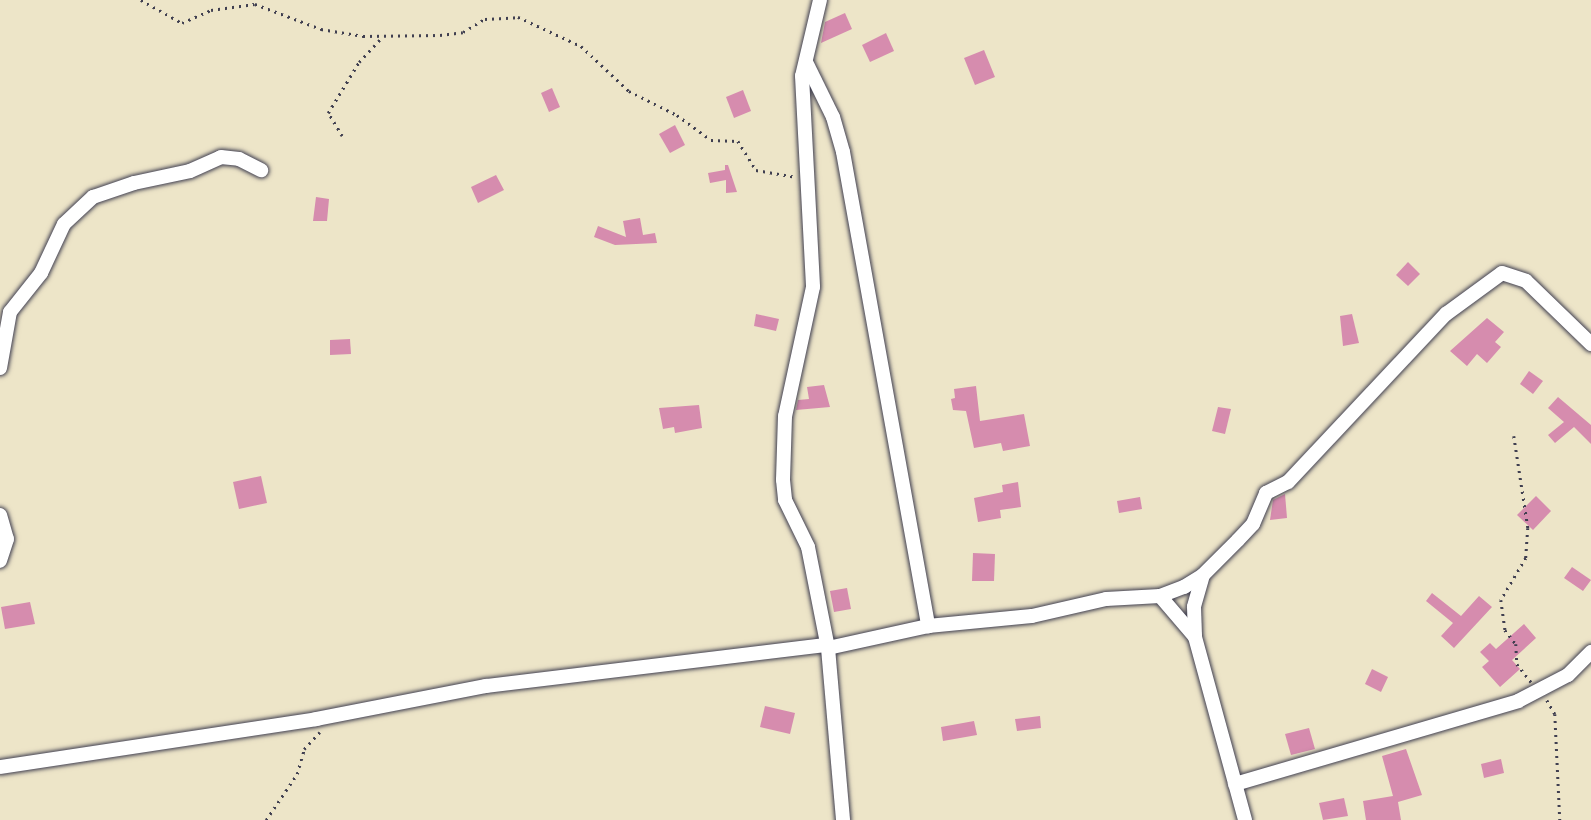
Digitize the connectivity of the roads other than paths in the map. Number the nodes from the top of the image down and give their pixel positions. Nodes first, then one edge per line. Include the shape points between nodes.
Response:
1 (820, 0) edge
2 (806, 62) junction
3 (261, 170) dead end
4 (1591, 344) edge
5 (0, 368) edge
6 (0, 515) edge
7 (0, 561) edge
8 (1203, 575) junction
9 (1160, 596) junction
10 (928, 626) junction
11 (1195, 637) junction
12 (828, 646) junction
13 (1591, 652) edge
14 (0, 767) edge
15 (1234, 784) junction
16 (843, 820) edge
17 (1245, 820) edge

1 - 2 street
2 - 10 street via 833,117 843,152
2 - 12 street via 802,92 813,287 785,416 783,480 785,500 808,547
3 - 5 street via 239,159 220,157 190,171 93,197 64,223 41,273 10,312
4 - 8 street via 1526,281 1503,273 1491,278 1446,314 1288,482 1266,493 1253,524
6 - 7 street via 7,539
8 - 9 street
8 - 11 street via 1194,607
9 - 10 street via 1106,599 1032,616
9 - 11 street
10 - 12 street
11 - 15 street
12 - 14 street via 486,686 316,719
12 - 16 street
13 - 15 street via 1568,675 1476,716
15 - 17 street

